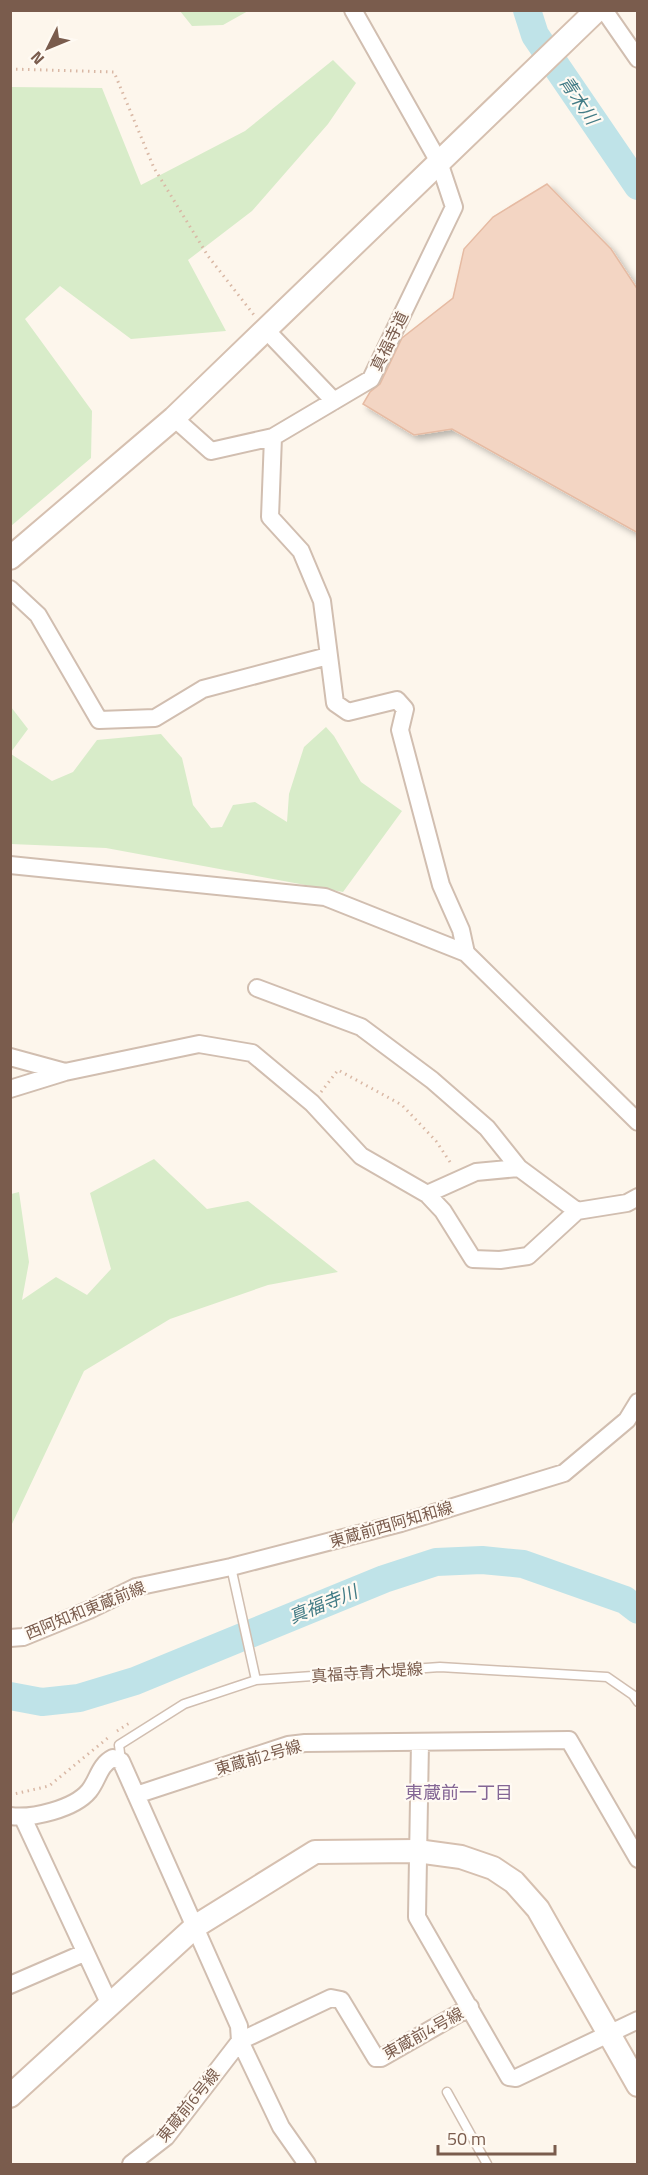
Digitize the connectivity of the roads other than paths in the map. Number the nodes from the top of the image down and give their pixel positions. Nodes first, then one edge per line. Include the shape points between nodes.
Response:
1 (353, 10) edge
2 (597, 10) edge
3 (604, 10) edge
4 (638, 59) edge
5 (439, 162) junction
6 (267, 331) junction
7 (334, 401) junction
8 (174, 418) junction
9 (273, 437) junction
10 (10, 558) edge
11 (10, 590) edge
12 (328, 656) junction
13 (10, 865) edge
14 (466, 953) junction
15 (257, 988) dead end
16 (10, 1057) edge
17 (65, 1072) junction
18 (10, 1089) edge
19 (638, 1122) edge
20 (519, 1168) junction
21 (428, 1194) junction
22 (638, 1197) edge
23 (577, 1211) junction
24 (638, 1402) edge
25 (231, 1567) junction
26 (10, 1638) edge
27 (256, 1680) junction
28 (638, 1702) edge
29 (420, 1742) junction
30 (121, 1761) junction
31 (136, 1795) junction
32 (17, 1817) edge
33 (417, 1851) junction
34 (638, 1859) edge
35 (196, 1926) junction
36 (84, 1953) junction
37 (10, 1985) edge
38 (111, 2007) junction
39 (470, 2007) junction
40 (638, 2020) edge
41 (608, 2034) junction
42 (240, 2041) junction
43 (638, 2085) edge
44 (447, 2092) dead end
45 (10, 2096) edge
46 (131, 2164) edge
47 (307, 2164) edge
48 (488, 2164) edge

1 - 5 street, 真福寺道
2 - 5 street
3 - 4 street
5 - 6 street
5 - 7 street, 真福寺道 via 454,207 371,379
6 - 7 street
6 - 8 street
7 - 9 street, 真福寺道
8 - 9 street, 真福寺道 via 212,451
8 - 10 street
9 - 12 street via 270,517 301,550 322,601
11 - 12 street via 38,615 99,720 155,718 203,689
12 - 14 street via 334,703 348,712 398,700 405,709 400,730 441,885 461,930
13 - 14 street via 325,897
14 - 19 street
15 - 20 street via 361,1027 432,1080 487,1128
16 - 17 street
17 - 18 street
17 - 21 street via 199,1044 252,1053 312,1103 361,1156
20 - 21 street via 476,1172
20 - 23 street
21 - 23 street via 473,1259 528,1256
22 - 23 street via 627,1203
24 - 25 street, 東蔵前西阿知和線 via 627,1420 564,1473 401,1523
25 - 26 street, 西阿知和東蔵前線 via 136,1587 89,1611 23,1637
25 - 27 lane
27 - 28 lane, 真福寺青木堤線 via 440,1667 607,1677
27 - 30 lane, 真福寺青木堤線 via 184,1704 119,1745
29 - 31 street, 東蔵前2号線 via 288,1745
29 - 33 street
29 - 34 street, 東蔵前2号線 via 569,1740
30 - 31 street
30 - 32 street via 113,1758 105,1762 88,1792 62,1809
31 - 35 street
32 - 36 street
33 - 35 street via 315,1852
33 - 39 street via 417,1917
33 - 41 street via 479,1862 514,1882 538,1909
35 - 38 street
35 - 42 street via 239,2026
36 - 37 street
36 - 38 street
38 - 45 street
39 - 41 street via 513,2079
39 - 42 street, 東蔵前4号線 via 381,2058 372,2055 341,2000 331,1998
40 - 41 street
41 - 43 street
42 - 46 street, 東蔵前6号線 via 166,2137
42 - 47 street via 281,2127
44 - 48 lane

